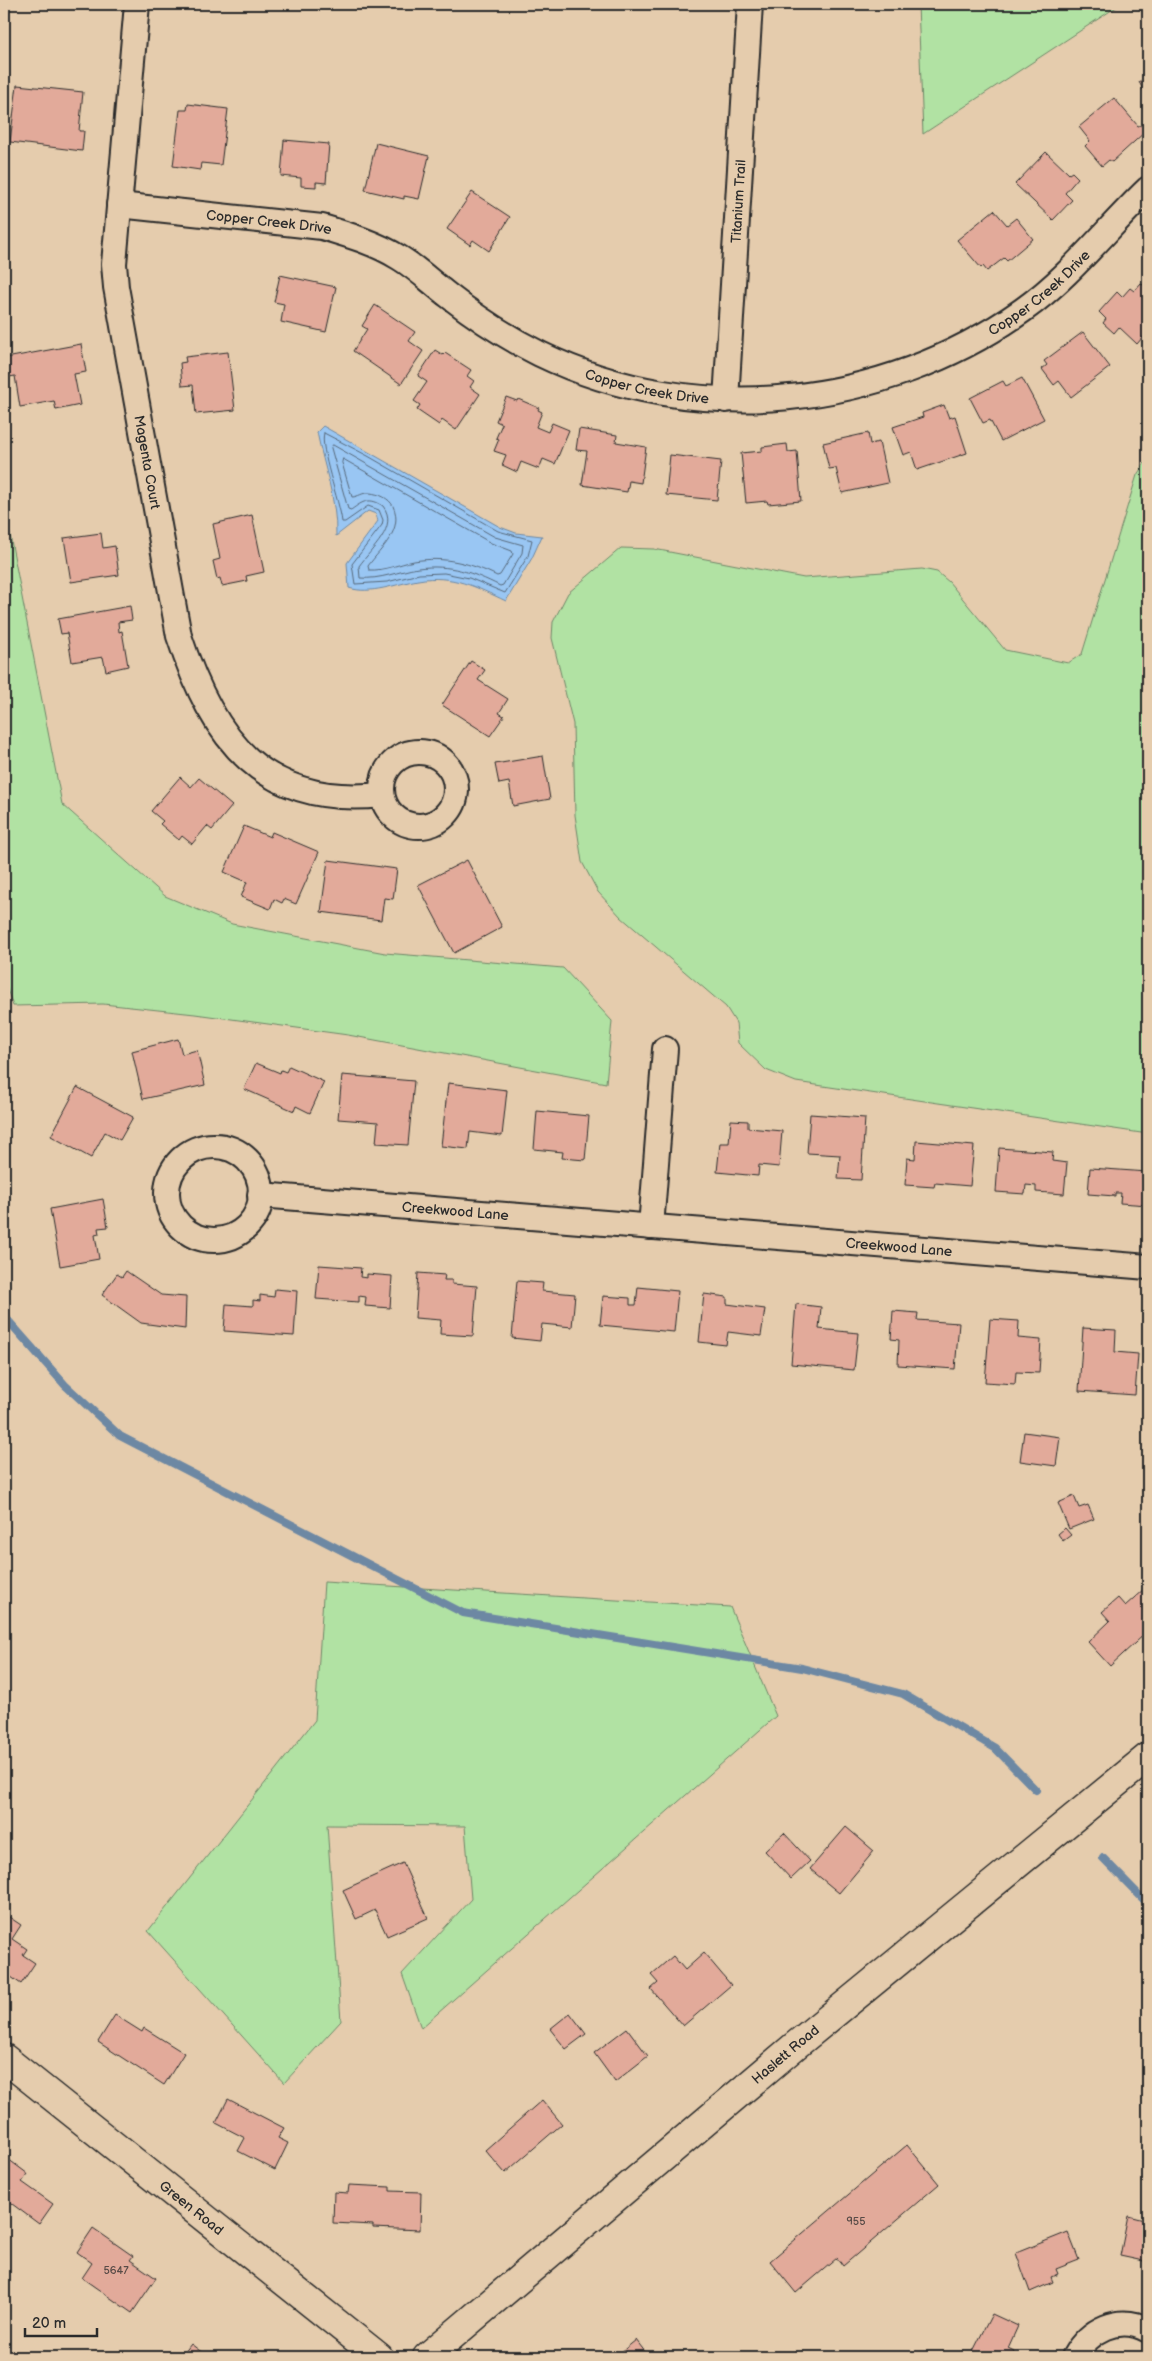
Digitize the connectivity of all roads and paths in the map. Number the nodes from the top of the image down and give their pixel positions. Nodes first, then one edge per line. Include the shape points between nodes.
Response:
1 (137, 4) edge
2 (750, 4) edge
3 (1148, 189) edge
4 (119, 205) junction
5 (726, 400) junction
6 (382, 795) dead end
7 (666, 1049) dead end
8 (260, 1195) dead end
9 (651, 1226) junction
10 (1148, 1267) edge
11 (1148, 1757) edge
12 (4, 2058) edge
13 (1148, 2330) edge
14 (379, 2357) edge
15 (427, 2357) edge
16 (1074, 2357) edge

1 - 4 street, Magenta Court
2 - 5 street, Titanium Trail
3 - 5 street, Copper Creek Drive via 1055,284 1024,309 956,351 920,367 844,390 795,397
4 - 5 street, Copper Creek Drive via 322,227 348,234 399,257 476,316 540,354 602,378 647,390
4 - 6 street, Magenta Court via 114,246 116,287 174,611 195,681 215,722 247,758 267,773 312,792 358,798
7 - 9 street
8 - 9 street, Creekwood Lane
9 - 10 street, Creekwood Lane
11 - 15 street, Haslett Road via 796,2045
12 - 14 street, Green Road
13 - 16 street via 1129,2324 1102,2328 1081,2345

